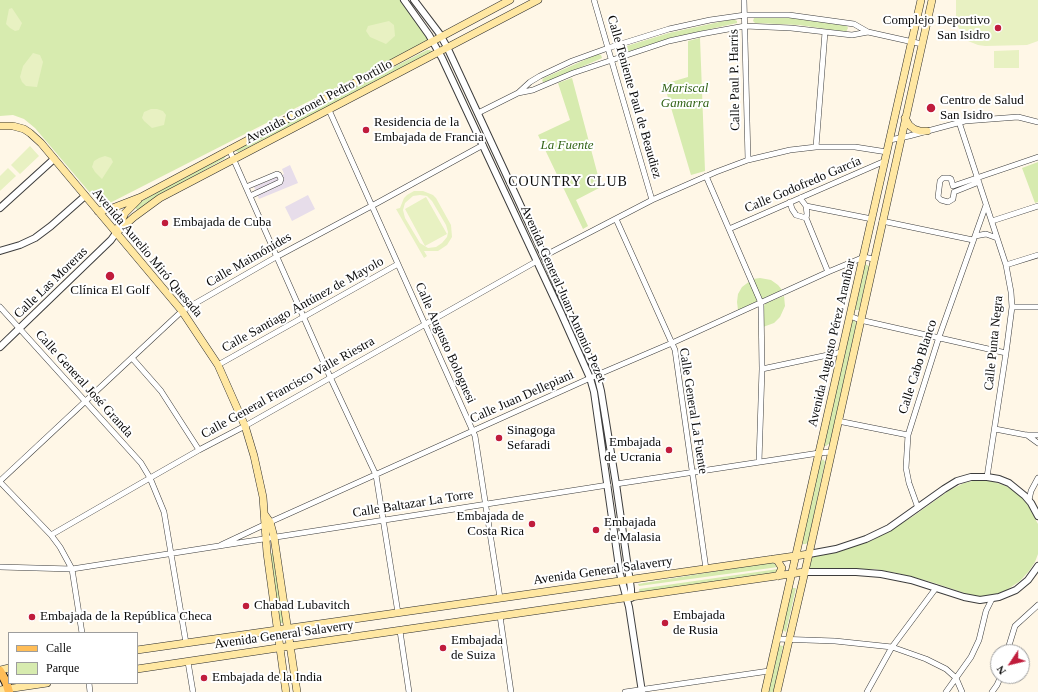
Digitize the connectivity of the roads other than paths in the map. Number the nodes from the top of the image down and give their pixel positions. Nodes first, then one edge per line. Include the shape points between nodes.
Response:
1 (404, 0) edge
2 (414, 0) edge
3 (510, 0) edge
4 (538, 0) edge
5 (594, 0) edge
6 (744, 0) edge
7 (922, 0) edge
8 (932, 0) edge
9 (527, 2) edge
10 (745, 15) junction
11 (848, 23) junction
12 (745, 26) junction
13 (825, 32) junction
14 (868, 32) junction
15 (845, 34) junction
16 (441, 37) junction
17 (433, 41) junction
18 (912, 42) junction
19 (922, 44) junction
20 (447, 47) junction
21 (608, 48) junction
22 (438, 52) junction
23 (612, 60) junction
24 (540, 76) junction
25 (543, 85) junction
26 (518, 93) junction
27 (329, 110) junction
28 (478, 113) junction
29 (905, 118) junction
30 (959, 122) junction
31 (1038, 122) edge
32 (0, 126) edge
33 (927, 131) junction
34 (901, 138) junction
35 (890, 140) junction
36 (483, 145) junction
37 (816, 147) junction
38 (229, 149) junction
39 (887, 152) junction
40 (1038, 157) edge
41 (54, 159) junction
42 (234, 160) junction
43 (748, 160) junction
44 (885, 161) junction
45 (706, 176) junction
46 (978, 180) junction
47 (246, 187) junction
48 (85, 196) junction
49 (250, 196) junction
50 (141, 197) junction
51 (800, 198) junction
52 (652, 200) junction
53 (790, 202) junction
54 (132, 205) junction
55 (986, 205) junction
56 (372, 206) junction
57 (806, 206) junction
58 (1038, 206) edge
59 (0, 208) edge
60 (98, 211) junction
61 (142, 211) junction
62 (806, 218) junction
63 (616, 219) junction
64 (872, 219) junction
65 (882, 221) junction
66 (992, 221) junction
67 (730, 229) junction
68 (116, 233) junction
69 (974, 238) junction
70 (997, 238) junction
71 (0, 250) edge
72 (1038, 255) edge
73 (544, 256) junction
74 (276, 257) junction
75 (864, 257) junction
76 (873, 259) junction
77 (537, 261) junction
78 (398, 264) junction
79 (1006, 265) junction
80 (828, 272) junction
81 (761, 302) junction
82 (0, 307) edge
83 (1012, 307) junction
84 (1038, 307) edge
85 (182, 311) junction
86 (850, 316) junction
87 (304, 317) junction
88 (860, 320) junction
89 (425, 325) junction
90 (20, 329) junction
91 (939, 337) junction
92 (672, 343) junction
93 (0, 347) edge
94 (842, 352) junction
95 (1006, 353) junction
96 (132, 358) junction
97 (218, 365) junction
98 (762, 369) junction
99 (597, 375) junction
100 (837, 375) junction
101 (590, 378) junction
102 (847, 378) junction
103 (331, 379) junction
104 (84, 402) junction
105 (838, 421) junction
106 (246, 426) junction
107 (995, 429) junction
108 (473, 432) junction
109 (908, 435) junction
110 (1026, 435) junction
111 (1038, 435) edge
112 (1038, 443) edge
113 (199, 450) junction
114 (831, 452) junction
115 (819, 453) junction
116 (759, 462) junction
117 (692, 473) junction
118 (376, 475) junction
119 (987, 477) junction
120 (150, 478) junction
121 (1038, 478) edge
122 (0, 482) edge
123 (616, 484) junction
124 (608, 485) junction
125 (1027, 498) junction
126 (485, 504) junction
127 (918, 508) junction
128 (1038, 516) edge
129 (384, 520) junction
130 (267, 523) junction
131 (51, 535) junction
132 (274, 537) junction
133 (266, 538) junction
134 (221, 545) junction
135 (170, 553) junction
136 (809, 554) junction
137 (795, 556) junction
138 (773, 559) junction
139 (1038, 566) edge
140 (0, 567) edge
141 (72, 569) junction
142 (706, 569) junction
143 (804, 572) junction
144 (791, 574) junction
145 (778, 576) junction
146 (626, 580) junction
147 (936, 588) junction
148 (500, 598) junction
149 (629, 598) junction
150 (992, 599) junction
151 (980, 600) junction
152 (1038, 605) edge
153 (986, 611) junction
154 (398, 613) junction
155 (500, 616) junction
156 (288, 628) junction
157 (277, 630) junction
158 (400, 630) junction
159 (82, 632) edge
160 (777, 639) junction
161 (788, 640) junction
162 (186, 643) junction
163 (1009, 644) edge
164 (291, 646) junction
165 (892, 647) junction
166 (280, 648) junction
167 (138, 650) edge
168 (188, 662) junction
169 (138, 669) edge
170 (0, 670) edge
171 (769, 671) junction
172 (956, 678) junction
173 (41, 684) edge
174 (6, 690) edge
175 (641, 691) edge
176 (193, 692) edge
177 (286, 692) edge
178 (297, 692) edge
179 (409, 692) edge
180 (511, 692) edge
181 (625, 692) edge
182 (765, 692) edge
183 (777, 692) edge
184 (867, 692) edge
185 (946, 692) edge
186 (962, 692) edge

1 - 17 street, Avenida General Juan Antonio Pezet
2 - 16 street, Avenida General Juan Antonio Pezet
3 - 16 main road, Avenida Coronel Pedro Portillo
4 - 9 main road, Avenida Coronel Pedro Portillo
5 - 21 street, Calle Teniente Paul de Beaudiez
6 - 10 street, Calle Paul P. Harris
7 - 18 main road, Avenida Augusto Pérez Araníbar
8 - 19 main road, Avenida Augusto Pérez Araníbar
9 - 20 main road, Avenida Coronel Pedro Portillo
10 - 11 street via 789,15
10 - 12 street, Calle Paul P. Harris
10 - 21 street via 670,29
11 - 14 street
11 - 15 street via 850,28
12 - 13 street
12 - 23 street via 669,41
12 - 43 street, Calle Paul P. Harris
13 - 15 street
13 - 37 street
14 - 15 street
14 - 18 street
16 - 17 main road, Avenida Coronel Pedro Portillo
16 - 20 street, Avenida General Juan Antonio Pezet
17 - 22 street, Avenida General Juan Antonio Pezet
17 - 38 main road, Avenida Coronel Pedro Portillo
18 - 19 street
18 - 35 main road, Avenida Augusto Pérez Araníbar
19 - 29 main road, Avenida Augusto Pérez Araníbar
20 - 22 main road, Avenida Coronel Pedro Portillo
20 - 28 street, Avenida General Juan Antonio Pezet
21 - 23 street, Calle Teniente Paul de Beaudiez
21 - 24 street
22 - 27 main road, Avenida Coronel Pedro Portillo
22 - 36 street, Avenida General Juan Antonio Pezet
23 - 25 street
23 - 52 street, Calle Teniente Paul de Beaudiez
24 - 25 street
24 - 26 street
25 - 26 street
26 - 28 street
27 - 42 main road, Avenida Coronel Pedro Portillo
27 - 56 street, Calle Augusto Bolognesi
28 - 73 street, Avenida General Juan Antonio Pezet
29 - 33 main road via 914,129
29 - 34 main road, Avenida Augusto Pérez Araníbar
30 - 31 street via 1018,117
30 - 33 street
30 - 46 street, Calle Punta Negra
32 - 41 main road, Avenida Aurelio Miró Quesada via 13,126 30,133
33 - 34 street
34 - 35 street
34 - 65 main road, Avenida Augusto Pérez Araníbar
35 - 39 main road, Avenida Augusto Pérez Araníbar
36 - 56 street, Calle Maimónides
36 - 77 street, Avenida General Juan Antonio Pezet
37 - 39 street via 855,147
37 - 43 street
38 - 42 street
38 - 50 main road, Avenida Coronel Pedro Portillo
39 - 44 main road, Avenida Augusto Pérez Araníbar
40 - 46 street
41 - 48 main road, Avenida Aurelio Miró Quesada
41 - 59 street
42 - 47 street
42 - 61 main road, Avenida Coronel Pedro Portillo via 160,198
43 - 45 street
44 - 51 street, Calle Godofredo García
44 - 64 main road, Avenida Augusto Pérez Araníbar
45 - 52 street
45 - 67 street
46 - 46 street via 953,186 951,179 943,178 940,181 938,197 948,202 953,199 954,192
46 - 55 street, Calle Punta Negra
47 - 49 street
47 - 49 street via 276,174 281,179 280,182
48 - 60 main road, Avenida Aurelio Miró Quesada
48 - 71 street via 35,238
49 - 74 street
50 - 54 main road
50 - 60 main road, Avenida Coronel Pedro Portillo
51 - 53 street, Calle Godofredo García
51 - 57 street
52 - 63 street
53 - 62 street via 796,214
53 - 67 street, Calle Godofredo García
54 - 61 main road via 135,211
54 - 68 main road via 125,213
55 - 66 street, Calle Punta Negra
55 - 69 street, Calle Cabo Blanco
56 - 74 street, Calle Maimónides
56 - 78 street, Calle Augusto Bolognesi
57 - 62 street
57 - 64 street
58 - 66 street
60 - 68 main road, Avenida Aurelio Miró Quesada
61 - 68 main road, Avenida Coronel Pedro Portillo
62 - 80 street
63 - 73 street
63 - 92 street, Calle General La Fuente
64 - 75 main road, Avenida Augusto Pérez Araníbar
65 - 69 street
65 - 76 main road, Avenida Augusto Pérez Araníbar
66 - 70 street, Calle Punta Negra
67 - 81 street
68 - 85 main road, Avenida Aurelio Miró Quesada
68 - 90 street, Calle Las Moreras
69 - 70 street via 986,234
69 - 91 street, Calle Cabo Blanco
70 - 79 street, Calle Punta Negra
72 - 79 street
73 - 99 street, Avenida General Juan Antonio Pezet
74 - 85 street, Calle Maimónides
74 - 87 street
75 - 76 street
75 - 80 street, Calle Juan Dellepiani
75 - 86 main road, Avenida Augusto Pérez Araníbar
76 - 88 main road, Avenida Augusto Pérez Araníbar
77 - 89 street, Calle General Francisco Valle Riestra
77 - 101 street, Avenida General Juan Antonio Pezet
78 - 87 street, Calle Santiago Antúnez de Mayolo
78 - 89 street, Calle Augusto Bolognesi
79 - 83 street, Calle Punta Negra
80 - 81 street, Calle Juan Dellepiani
81 - 92 street, Calle Juan Dellepiani
81 - 98 street
82 - 90 street, Calle General José Granda
83 - 84 street
83 - 95 street, Calle Punta Negra
85 - 96 street, Calle Maimónides
85 - 97 main road, Avenida Aurelio Miró Quesada
86 - 88 street
86 - 94 main road, Avenida Augusto Pérez Araníbar
87 - 97 street, Calle Santiago Antúnez de Mayolo
87 - 103 street
88 - 91 street
88 - 102 main road, Avenida Augusto Pérez Araníbar
89 - 103 street, Calle General Francisco Valle Riestra
89 - 108 street, Calle Augusto Bolognesi
90 - 93 street, Calle Las Moreras
90 - 104 street, Calle General José Granda
91 - 95 street
91 - 109 street, Calle Cabo Blanco
92 - 99 street, Calle Juan Dellepiani
92 - 117 street, Calle General La Fuente
94 - 98 street
94 - 100 main road, Avenida Augusto Pérez Araníbar
95 - 107 street, Calle Punta Negra
96 - 104 street, Calle Maimónides
96 - 113 street via 161,391
97 - 106 main road, Avenida Aurelio Miró Quesada
98 - 116 street
99 - 101 street, Calle Juan Dellepiani
99 - 123 street, Avenida General Juan Antonio Pezet
100 - 102 main road
100 - 115 main road, Avenida Augusto Pérez Araníbar
101 - 108 street, Calle Juan Dellepiani
101 - 124 street, Avenida General Juan Antonio Pezet
102 - 105 main road, Avenida Augusto Pérez Araníbar
103 - 106 street, Calle General Francisco Valle Riestra
103 - 118 street
104 - 120 street, Calle General José Granda via 141,464
104 - 122 street, Calle Maimónides
105 - 109 street
105 - 114 main road, Avenida Augusto Pérez Araníbar
106 - 113 street, Calle General Francisco Valle Riestra
106 - 130 main road, Avenida Aurelio Miró Quesada
107 - 110 street
107 - 119 street, Calle Punta Negra
108 - 118 street, Calle Juan Dellepiani
108 - 126 street, Calle Augusto Bolognesi
109 - 127 street, Calle Cabo Blanco via 906,468
110 - 111 street
110 - 112 street
113 - 120 street, Calle General Francisco Valle Riestra
114 - 115 street
114 - 136 main road, Avenida Augusto Pérez Araníbar
115 - 116 street
115 - 137 main road, Avenida Augusto Pérez Araníbar
116 - 117 street
117 - 123 street
117 - 142 street, Calle General La Fuente
118 - 129 street
118 - 130 street, Calle Juan Dellepiani
119 - 125 street, Avenida General Salaverry via 1009,483
119 - 127 street, Avenida General Salaverry via 972,477 957,482
120 - 131 street, Calle General Francisco Valle Riestra
120 - 135 street, Calle General José Granda via 164,512
121 - 125 street
122 - 131 street
123 - 146 street, Avenida General Juan Antonio Pezet
124 - 126 street, Calle Baltazar La Torre
124 - 146 street, Avenida General Juan Antonio Pezet
125 - 128 street, Avenida General Salaverry
126 - 129 street, Calle Baltazar La Torre
126 - 148 street, Calle Augusto Bolognesi
127 - 136 street, Avenida General Salaverry via 889,528 866,539 836,549
129 - 132 street, Calle Baltazar La Torre
129 - 154 street
130 - 132 main road
130 - 133 main road
130 - 134 street, Calle Baltazar La Torre
131 - 141 street
132 - 133 street, Calle Baltazar La Torre
132 - 156 main road
133 - 134 street, Calle Baltazar La Torre
133 - 157 main road
134 - 135 street, Calle Baltazar La Torre
135 - 141 street, Calle Baltazar La Torre
135 - 162 street, Calle General José Granda
136 - 137 main road, Avenida General Salaverry
136 - 143 main road, Avenida Augusto Pérez Araníbar
137 - 138 main road, Avenida General Salaverry
137 - 144 main road, Avenida Augusto Pérez Araníbar
138 - 142 main road, Avenida General Salaverry
138 - 145 main road via 777,560 782,568
139 - 150 street, Avenida General Salaverry via 1022,585 1006,595
140 - 141 street, Calle Baltazar La Torre
141 - 159 street
142 - 146 main road, Avenida General Salaverry
143 - 144 main road, Avenida General Salaverry
143 - 147 street, Avenida General Salaverry via 881,574
143 - 161 main road, Avenida Augusto Pérez Araníbar
144 - 145 main road, Avenida General Salaverry
144 - 160 main road, Avenida Augusto Pérez Araníbar
145 - 149 main road, Avenida General Salaverry
146 - 148 main road, Avenida General Salaverry
146 - 149 street, Avenida General Juan Antonio Pezet
147 - 151 street, Avenida General Salaverry
147 - 165 street
148 - 154 main road, Avenida General Salaverry
149 - 155 main road, Avenida General Salaverry
149 - 175 street, Avenida General Juan Antonio Pezet
150 - 151 street, Avenida General Salaverry
150 - 153 street
151 - 153 street
152 - 163 street via 1015,626
153 - 172 street via 979,640
154 - 156 main road, Avenida General Salaverry
155 - 158 main road, Avenida General Salaverry
155 - 180 street
156 - 157 main road, Avenida General Salaverry
156 - 164 main road
157 - 162 main road, Avenida General Salaverry
157 - 166 main road
158 - 164 main road, Avenida General Salaverry
158 - 179 street
160 - 161 street
160 - 171 main road, Avenida Augusto Pérez Araníbar
161 - 165 street via 835,641
161 - 183 main road, Avenida Augusto Pérez Araníbar
162 - 167 main road, Avenida General Salaverry
164 - 166 main road, Avenida General Salaverry
164 - 178 main road
165 - 172 street via 939,664
165 - 184 street
166 - 168 main road, Avenida General Salaverry
166 - 177 main road
168 - 169 main road, Avenida General Salaverry
168 - 176 street
170 - 174 main road via 6,682
171 - 175 street
171 - 182 main road, Avenida Augusto Pérez Araníbar
172 - 185 street
172 - 186 street
173 - 174 main road
175 - 181 street

